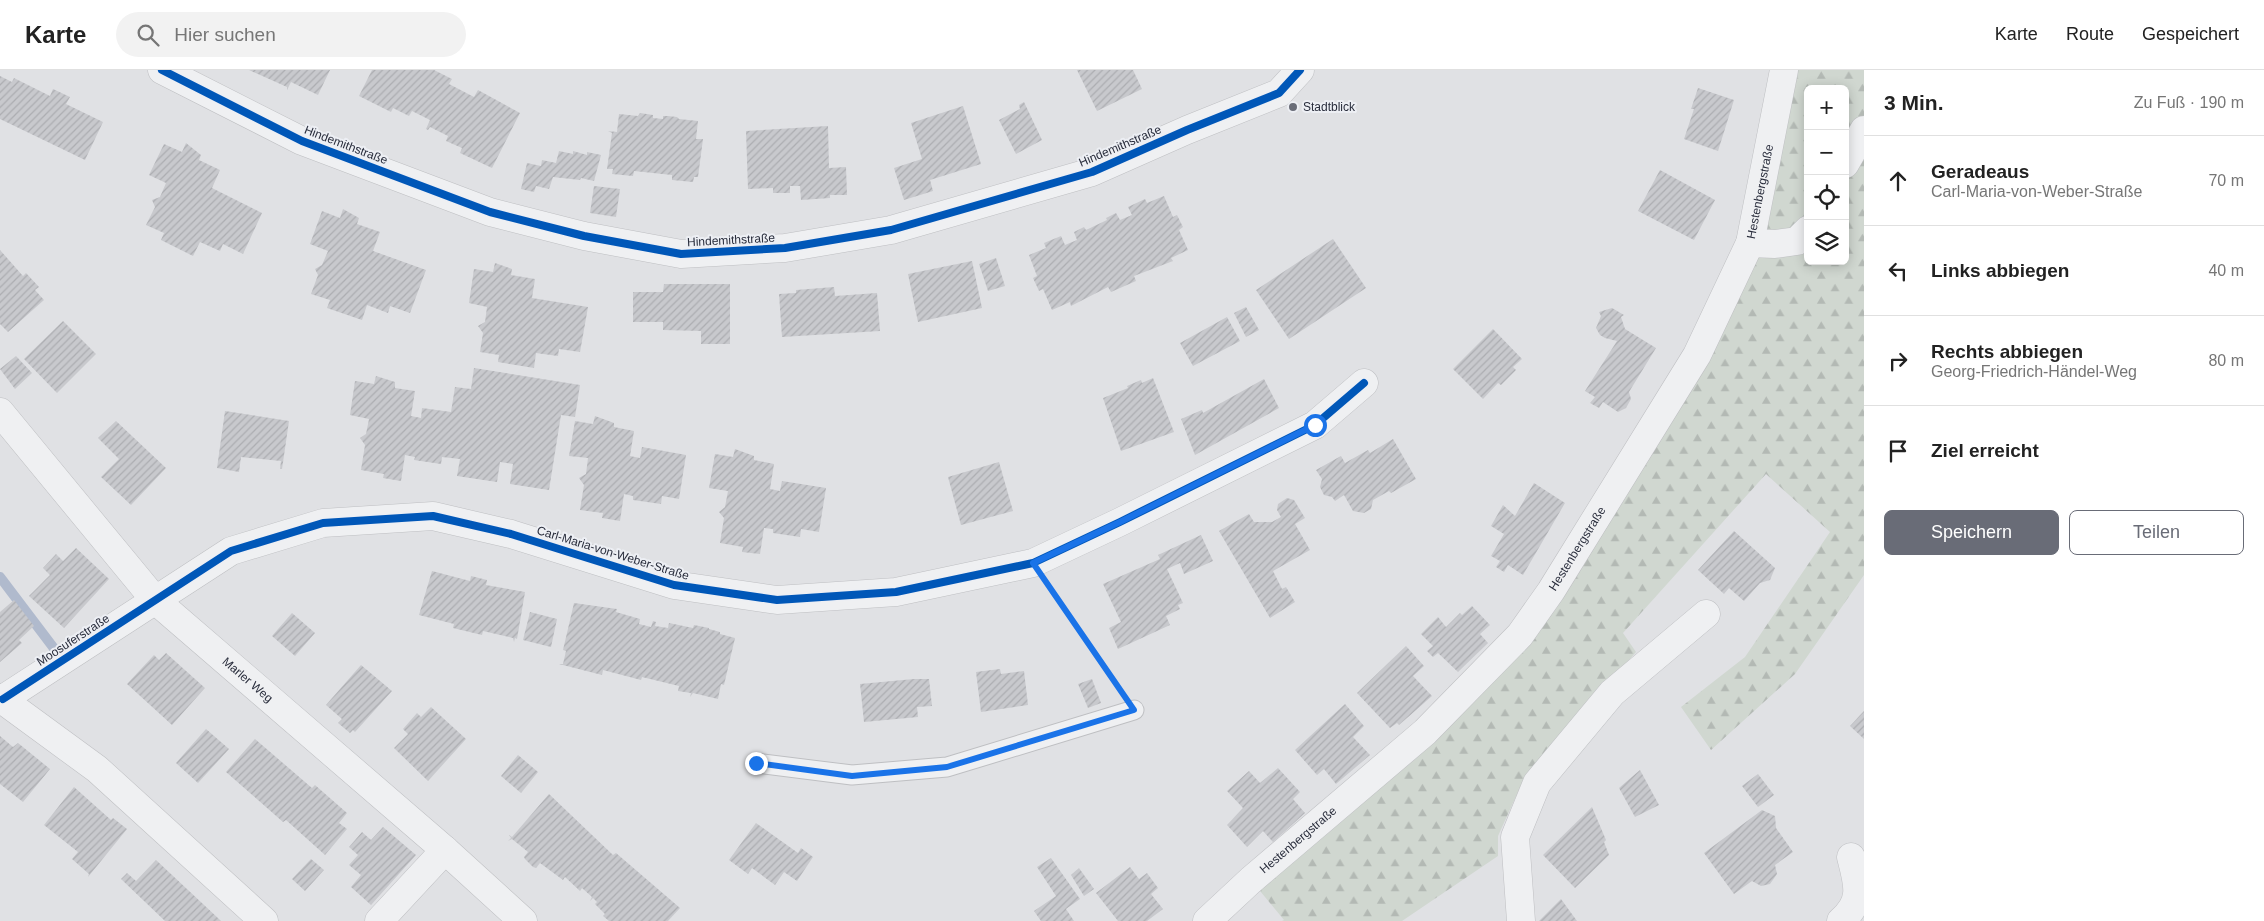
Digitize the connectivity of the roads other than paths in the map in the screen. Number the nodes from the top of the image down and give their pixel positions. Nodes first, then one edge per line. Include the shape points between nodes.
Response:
1 (162, 70) edge
2 (1300, 70) edge
3 (1784, 70) edge
4 (1864, 130) edge
5 (1849, 157) edge
6 (1804, 234) edge
7 (1750, 243) junction
8 (1364, 383) dead end
9 (0, 412) edge
10 (155, 600) junction
11 (1706, 614) dead end
12 (2, 698) edge
13 (1134, 710) road end
14 (756, 763) dead end
15 (445, 850) junction
16 (1851, 857) dead end
17 (264, 921) edge
18 (380, 921) edge
19 (523, 921) edge
20 (1207, 921) edge
21 (1521, 921) edge
22 (1841, 921) edge

1 - 2 street, Hindemithstraße via 302,141 490,212 584,236 681,254 785,248 891,230 1092,172 1279,93
3 - 7 street, Hestenbergstraße
4 - 5 street
6 - 7 street via 1796,241
7 - 20 street, Hestenbergstraße via 1697,355 1520,635 1425,732
8 - 10 street, Carl-Maria-von-Weber-Straße via 1315,425 1033,563 896,592 777,600 674,585 511,534 433,516 323,523 295,531 230,551
9 - 10 street, Marler Weg
10 - 12 street, Moosuferstraße
10 - 15 street, Marler Weg
11 - 21 street via 1612,694 1537,783 1515,838
12 - 17 street, Moosuferstraße via 97,769
13 - 14 lane via 947,767 852,776
15 - 18 street
15 - 19 street, Marler Weg
16 - 22 street via 1857,895 1852,911

